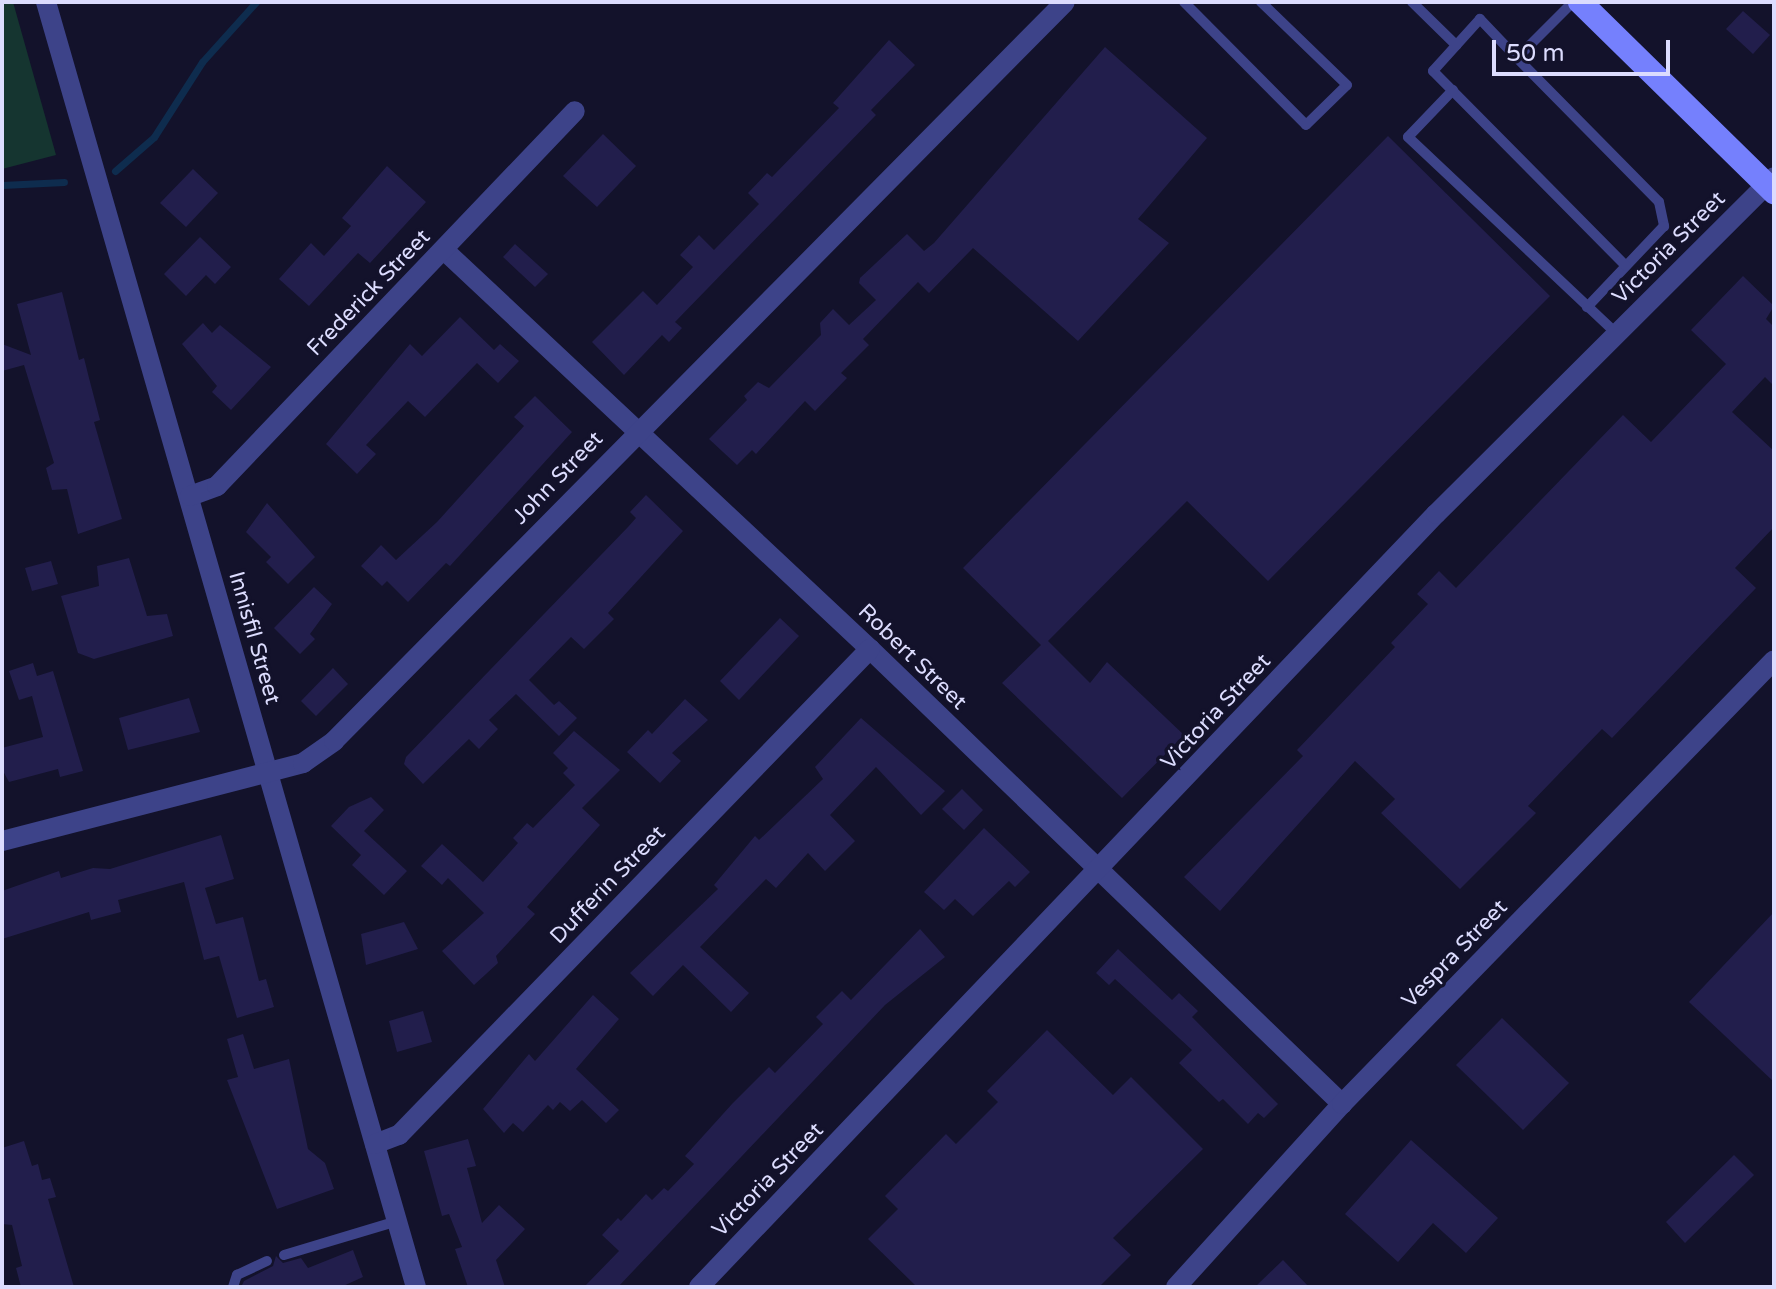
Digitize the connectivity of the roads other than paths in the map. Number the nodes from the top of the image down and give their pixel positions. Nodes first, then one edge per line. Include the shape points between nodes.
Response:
1 (46, 2) edge
2 (1065, 2) edge
3 (1184, 2) edge
4 (1261, 2) edge
5 (1412, 2) edge
6 (1573, 2) edge
7 (1580, 2) edge
8 (1456, 45) junction
9 (1517, 58) junction
10 (1453, 90) junction
11 (575, 111) dead end
12 (1771, 184) edge
13 (444, 250) junction
14 (1626, 266) junction
15 (1587, 307) junction
16 (1617, 334) junction
17 (636, 432) junction
18 (190, 496) junction
19 (870, 649) junction
20 (1774, 660) edge
21 (266, 771) junction
22 (2, 841) edge
23 (1097, 871) junction
24 (1342, 1104) junction
25 (375, 1144) junction
26 (397, 1221) junction
27 (284, 1255) dead end
28 (267, 1261) dead end
29 (233, 1287) edge
30 (416, 1287) edge
31 (699, 1287) edge
32 (1176, 1287) edge

1 - 18 street, Innisfil Street
2 - 17 street, John Street
3 - 4 lane via 1306,125 1347,85
5 - 8 lane
6 - 9 lane
7 - 12 street
8 - 9 lane via 1480,19
8 - 10 lane via 1433,71
9 - 14 lane via 1659,202 1664,226
10 - 14 lane
10 - 15 lane via 1408,137
11 - 13 street, Frederick Street
12 - 16 street, Victoria Street
13 - 17 street, Robert Street
13 - 18 street, Frederick Street via 217,486
14 - 15 lane
15 - 16 lane
16 - 23 street, Victoria Street via 1436,514
17 - 19 street, Robert Street
17 - 21 street, John Street via 334,741 303,763
18 - 21 street, Innisfil Street
19 - 23 street, Robert Street
19 - 25 street, Dufferin Street via 399,1135
20 - 24 street, Vespra Street
21 - 22 street, John Street
21 - 25 street, Innisfil Street
23 - 24 street, Robert Street
23 - 31 street, Victoria Street
24 - 32 street, Vespra Street
25 - 26 street, Innisfil Street
26 - 27 lane
26 - 30 street, Innisfil Street
28 - 29 lane via 237,1275

